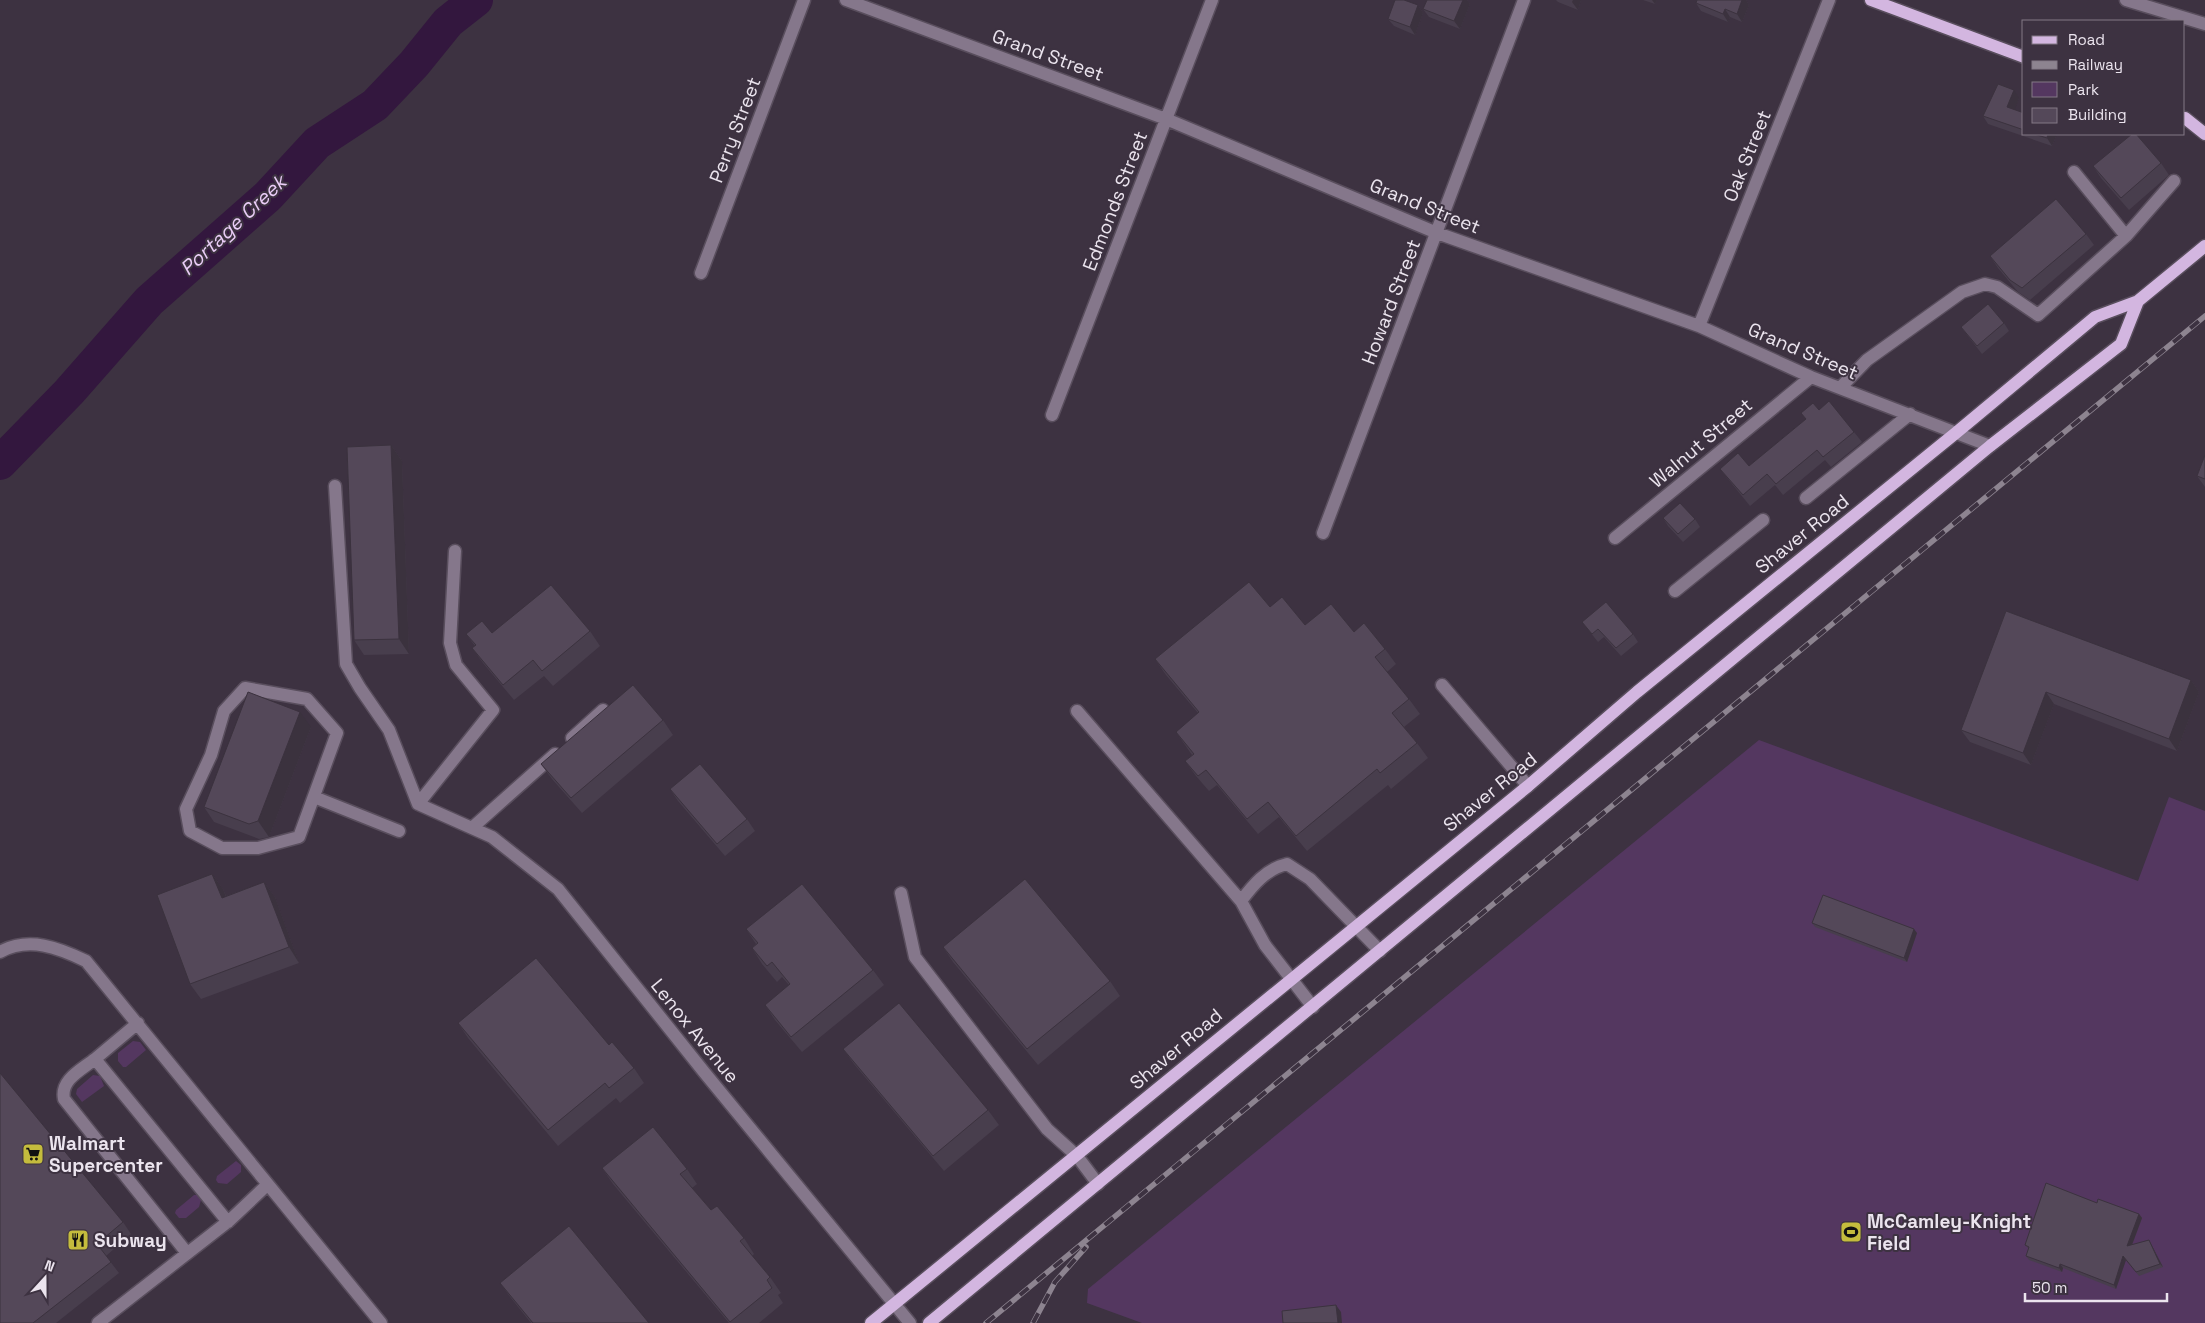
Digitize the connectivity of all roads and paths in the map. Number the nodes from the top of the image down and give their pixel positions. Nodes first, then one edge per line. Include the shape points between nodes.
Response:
1 (804, 0) edge
2 (846, 0) edge
3 (1212, 0) edge
4 (1524, 0) edge
5 (1829, 0) edge
6 (1871, 0) edge
7 (2126, 0) edge
8 (2205, 24) edge
9 (2022, 56) edge
10 (2185, 118) edge
11 (1166, 119) junction
12 (2185, 119) edge
13 (2205, 125) edge
14 (2205, 134) edge
15 (2074, 172) dead end
16 (2174, 181) dead end
17 (1437, 233) junction
18 (2126, 236) junction
19 (2205, 246) edge
20 (701, 273) dead end
21 (2138, 301) junction
22 (1700, 326) junction
23 (1811, 377) junction
24 (1840, 388) junction
25 (1910, 414) junction
26 (1052, 415) dead end
27 (1957, 432) junction
28 (1990, 446) junction
29 (335, 486) dead end
30 (1806, 498) dead end
31 (1763, 520) dead end
32 (1323, 533) dead end
33 (1616, 538) dead end
34 (455, 551) dead end
35 (1675, 591) dead end
36 (1442, 685) dead end
37 (603, 710) edge
38 (1077, 711) dead end
39 (1528, 786) junction
40 (314, 797) junction
41 (418, 804) junction
42 (473, 827) junction
43 (400, 831) dead end
44 (901, 893) dead end
45 (1241, 901) junction
46 (1355, 926) junction
47 (1380, 951) junction
48 (0, 952) edge
49 (1290, 978) junction
50 (1313, 1007) junction
51 (138, 1023) junction
52 (95, 1059) junction
53 (1077, 1156) junction
54 (1098, 1184) junction
55 (267, 1185) junction
56 (228, 1222) junction
57 (186, 1253) junction
58 (894, 1304) junction
59 (98, 1323) edge
60 (381, 1323) edge
61 (870, 1323) edge
62 (910, 1323) edge
63 (929, 1323) edge

1 - 20 street, Perry Street
2 - 11 street, Grand Street
3 - 11 street, Edmonds Street
4 - 17 street, Howard Street
5 - 22 street, Oak Street
6 - 9 main road
7 - 8 street
10 - 13 main road
11 - 17 street, Grand Street
11 - 26 street, Edmonds Street
12 - 14 main road
15 - 18 street
16 - 18 street
17 - 22 street, Grand Street
17 - 32 street, Howard Street
18 - 24 street via 2038,315 1985,284 1962,292 1867,360
19 - 21 main road, Shaver Road
21 - 27 main road, Shaver Road via 2095,317
21 - 28 main road, Shaver Road via 2121,344
22 - 23 street, Grand Street
23 - 24 street, Grand Street
23 - 33 street, Walnut Street
24 - 25 street, Grand Street
25 - 27 street, Grand Street
25 - 30 street
27 - 28 street, Grand Street
27 - 39 main road, Shaver Road via 1637,692
28 - 47 main road, Shaver Road
29 - 41 street via 346,664 389,730
31 - 35 street
34 - 41 street via 450,643 456,664 493,710
36 - 39 street
37 - 42 street
38 - 45 street
39 - 46 main road, Shaver Road
40 - 40 street via 337,733 307,699 245,688 224,711 211,755 186,809 190,831 222,848 258,848 299,836
40 - 43 street
41 - 42 street, Lenox Avenue
42 - 58 street, Lenox Avenue via 523,859 558,889
44 - 53 street via 915,957 1047,1129
45 - 46 street via 1254,884 1276,867 1288,864 1310,879
45 - 49 street via 1265,945
46 - 47 street
46 - 49 main road, Shaver Road
47 - 50 main road, Shaver Road
48 - 51 street via 30,943 62,949 86,961
49 - 50 street
49 - 53 main road, Shaver Road
50 - 54 main road, Shaver Road
51 - 52 street
51 - 55 street
52 - 56 street
52 - 57 street via 66,1082 64,1099
53 - 54 street
53 - 58 main road, Shaver Road
54 - 63 main road, Shaver Road
55 - 56 street
55 - 60 street
56 - 57 street
57 - 59 street
58 - 61 main road, Shaver Road
58 - 62 street, Lenox Avenue

